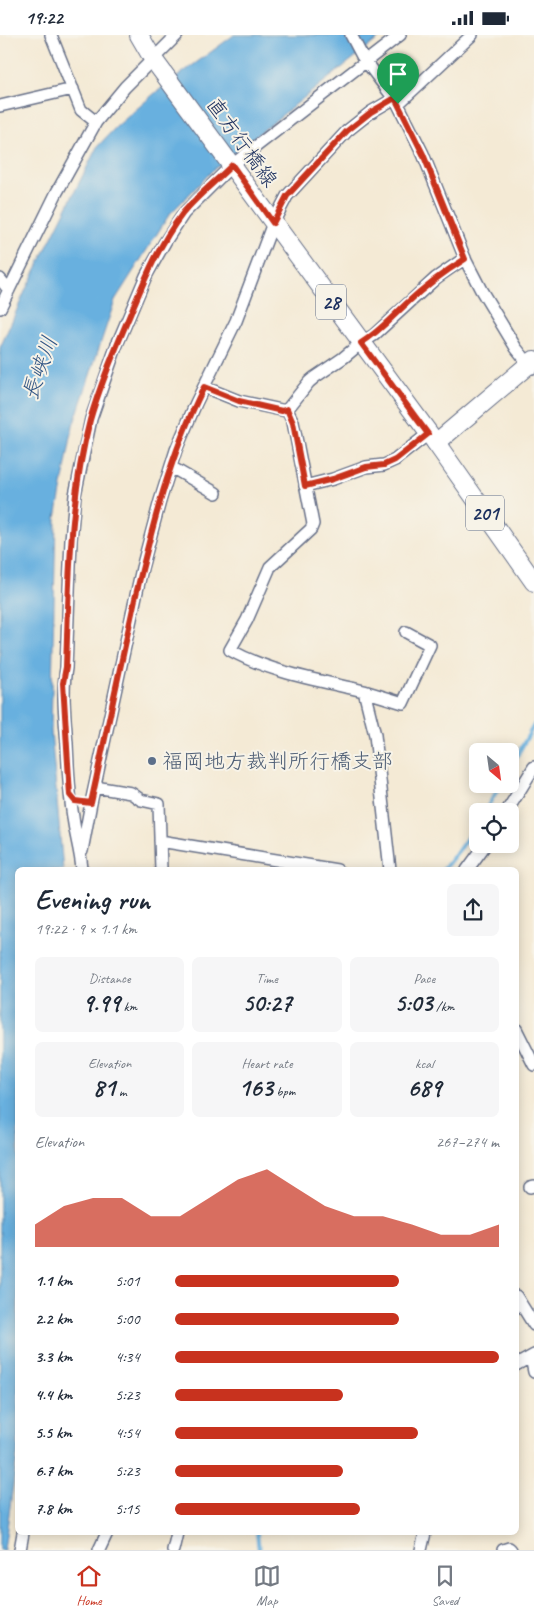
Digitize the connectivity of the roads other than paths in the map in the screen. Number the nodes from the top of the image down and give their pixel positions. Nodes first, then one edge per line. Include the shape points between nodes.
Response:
1 (51, 35) edge
2 (139, 35) edge
3 (177, 35) edge
4 (351, 35) edge
5 (400, 35) edge
6 (472, 35) edge
7 (364, 59) junction
8 (157, 65) junction
9 (73, 89) junction
10 (396, 101) junction
11 (0, 106) edge
12 (96, 122) junction
13 (230, 162) junction
14 (273, 223) junction
15 (465, 259) junction
16 (0, 279) edge
17 (9, 290) junction
18 (0, 308) edge
19 (361, 343) junction
20 (532, 365) edge
21 (204, 387) junction
22 (287, 409) junction
23 (432, 438) junction
24 (171, 467) junction
25 (305, 486) junction
26 (216, 493) dead end
27 (534, 582) edge
28 (406, 632) dead end
29 (364, 691) junction
30 (534, 767) edge
31 (95, 787) junction
32 (70, 795) junction
33 (91, 803) junction
34 (512, 803) edge
35 (160, 841) junction
36 (479, 853) edge
37 (81, 856) junction
38 (82, 867) edge
39 (161, 867) edge
40 (319, 867) edge
41 (390, 867) edge
42 (469, 867) edge
43 (519, 1035) edge
44 (533, 1061) edge
45 (519, 1301) edge
46 (534, 1325) edge
47 (532, 1356) edge
48 (519, 1363) edge
49 (534, 1372) edge
50 (23, 1535) edge
51 (106, 1535) edge
52 (177, 1535) edge
53 (424, 1535) edge
54 (20, 1550) edge
55 (99, 1550) edge
56 (173, 1550) edge
57 (421, 1550) edge
58 (503, 1550) edge
59 (511, 1550) edge

1 - 9 street
2 - 8 main road, 直方行橋線 / 28
3 - 8 street
4 - 7 street
5 - 7 street
6 - 10 street
7 - 10 street
7 - 13 street
8 - 12 street via 125,87
8 - 13 main road, 直方行橋線 / 28
9 - 11 street
9 - 12 street via 81,110
10 - 14 street via 371,112 347,131 287,196
10 - 15 street via 423,154
12 - 17 street
13 - 14 main road, 直方行橋線 / 28
13 - 32 street via 184,213 146,275 90,419 75,495 63,683
14 - 19 main road, 直方行橋線 / 28
14 - 21 street via 236,321
15 - 19 street via 436,278 385,326
15 - 20 street via 516,347
16 - 17 street
17 - 18 street
19 - 22 street via 309,382
19 - 23 main road, 直方行橋線 / 28
20 - 23 main road
21 - 22 street via 239,401 282,411
21 - 24 street
22 - 25 street via 293,423
23 - 25 street via 384,465 366,467
23 - 27 main road, 201
24 - 26 street
24 - 31 street via 142,568
25 - 29 street via 313,519 311,529 270,567 230,650 279,671
28 - 29 street via 430,645 403,703
29 - 41 street via 375,735
30 - 34 street
31 - 33 street
31 - 35 street via 131,793 141,800 160,804
32 - 33 street via 75,801
32 - 37 street
33 - 37 street
35 - 39 street
35 - 40 street
36 - 42 street
37 - 38 street
43 - 44 street
45 - 46 street
47 - 48 street
47 - 49 street
50 - 54 street
51 - 55 street
52 - 56 street
53 - 57 street
58 - 59 street

